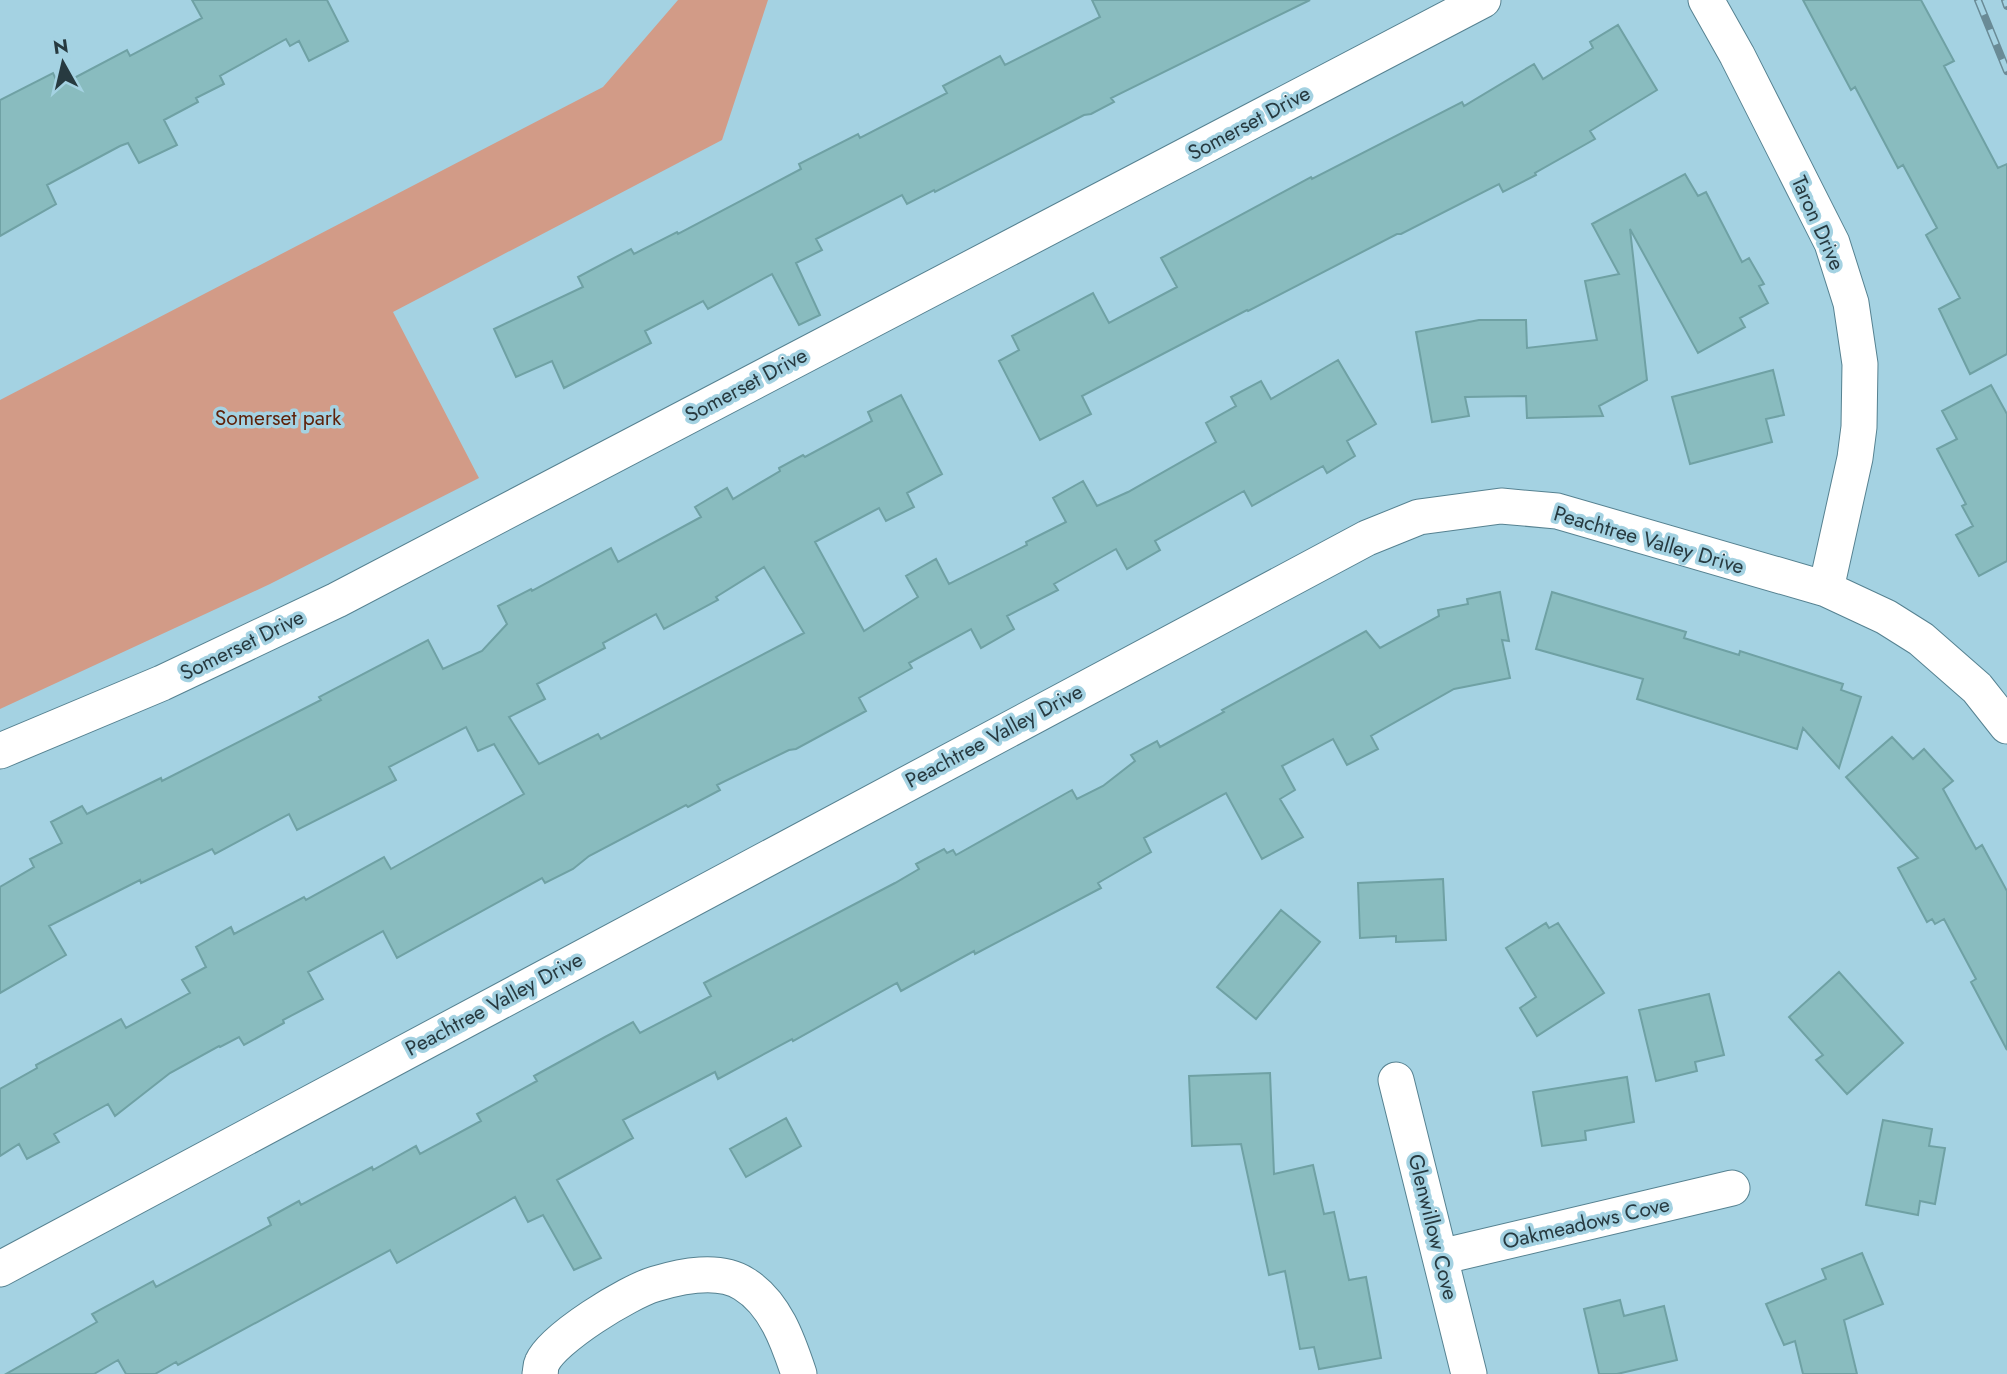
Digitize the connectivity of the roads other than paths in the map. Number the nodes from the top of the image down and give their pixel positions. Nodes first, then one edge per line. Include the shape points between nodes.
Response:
1 (1483, 0) edge
2 (1706, 0) edge
3 (1826, 589) junction
4 (2007, 726) edge
5 (0, 751) edge
6 (1396, 1080) dead end
7 (1732, 1188) dead end
8 (1440, 1257) junction
9 (0, 1269) edge
10 (540, 1374) edge
11 (799, 1374) edge
12 (1469, 1374) edge

1 - 5 street, Somerset Drive via 337,600 162,683
2 - 3 street, Taron Drive via 1832,243 1850,303 1860,364 1859,427
3 - 4 street, Peachtree Valley Drive via 1921,639 1977,688
3 - 9 street, Peachtree Valley Drive via 1557,511 1501,506 1419,517 1342,551
6 - 8 street, Glenwillow Cove
7 - 8 street, Oakmeadows Cove
8 - 12 street, Glenwillow Cove
10 - 11 street via 542,1363 557,1343 602,1311 653,1284 695,1275 725,1275 757,1294 788,1340

